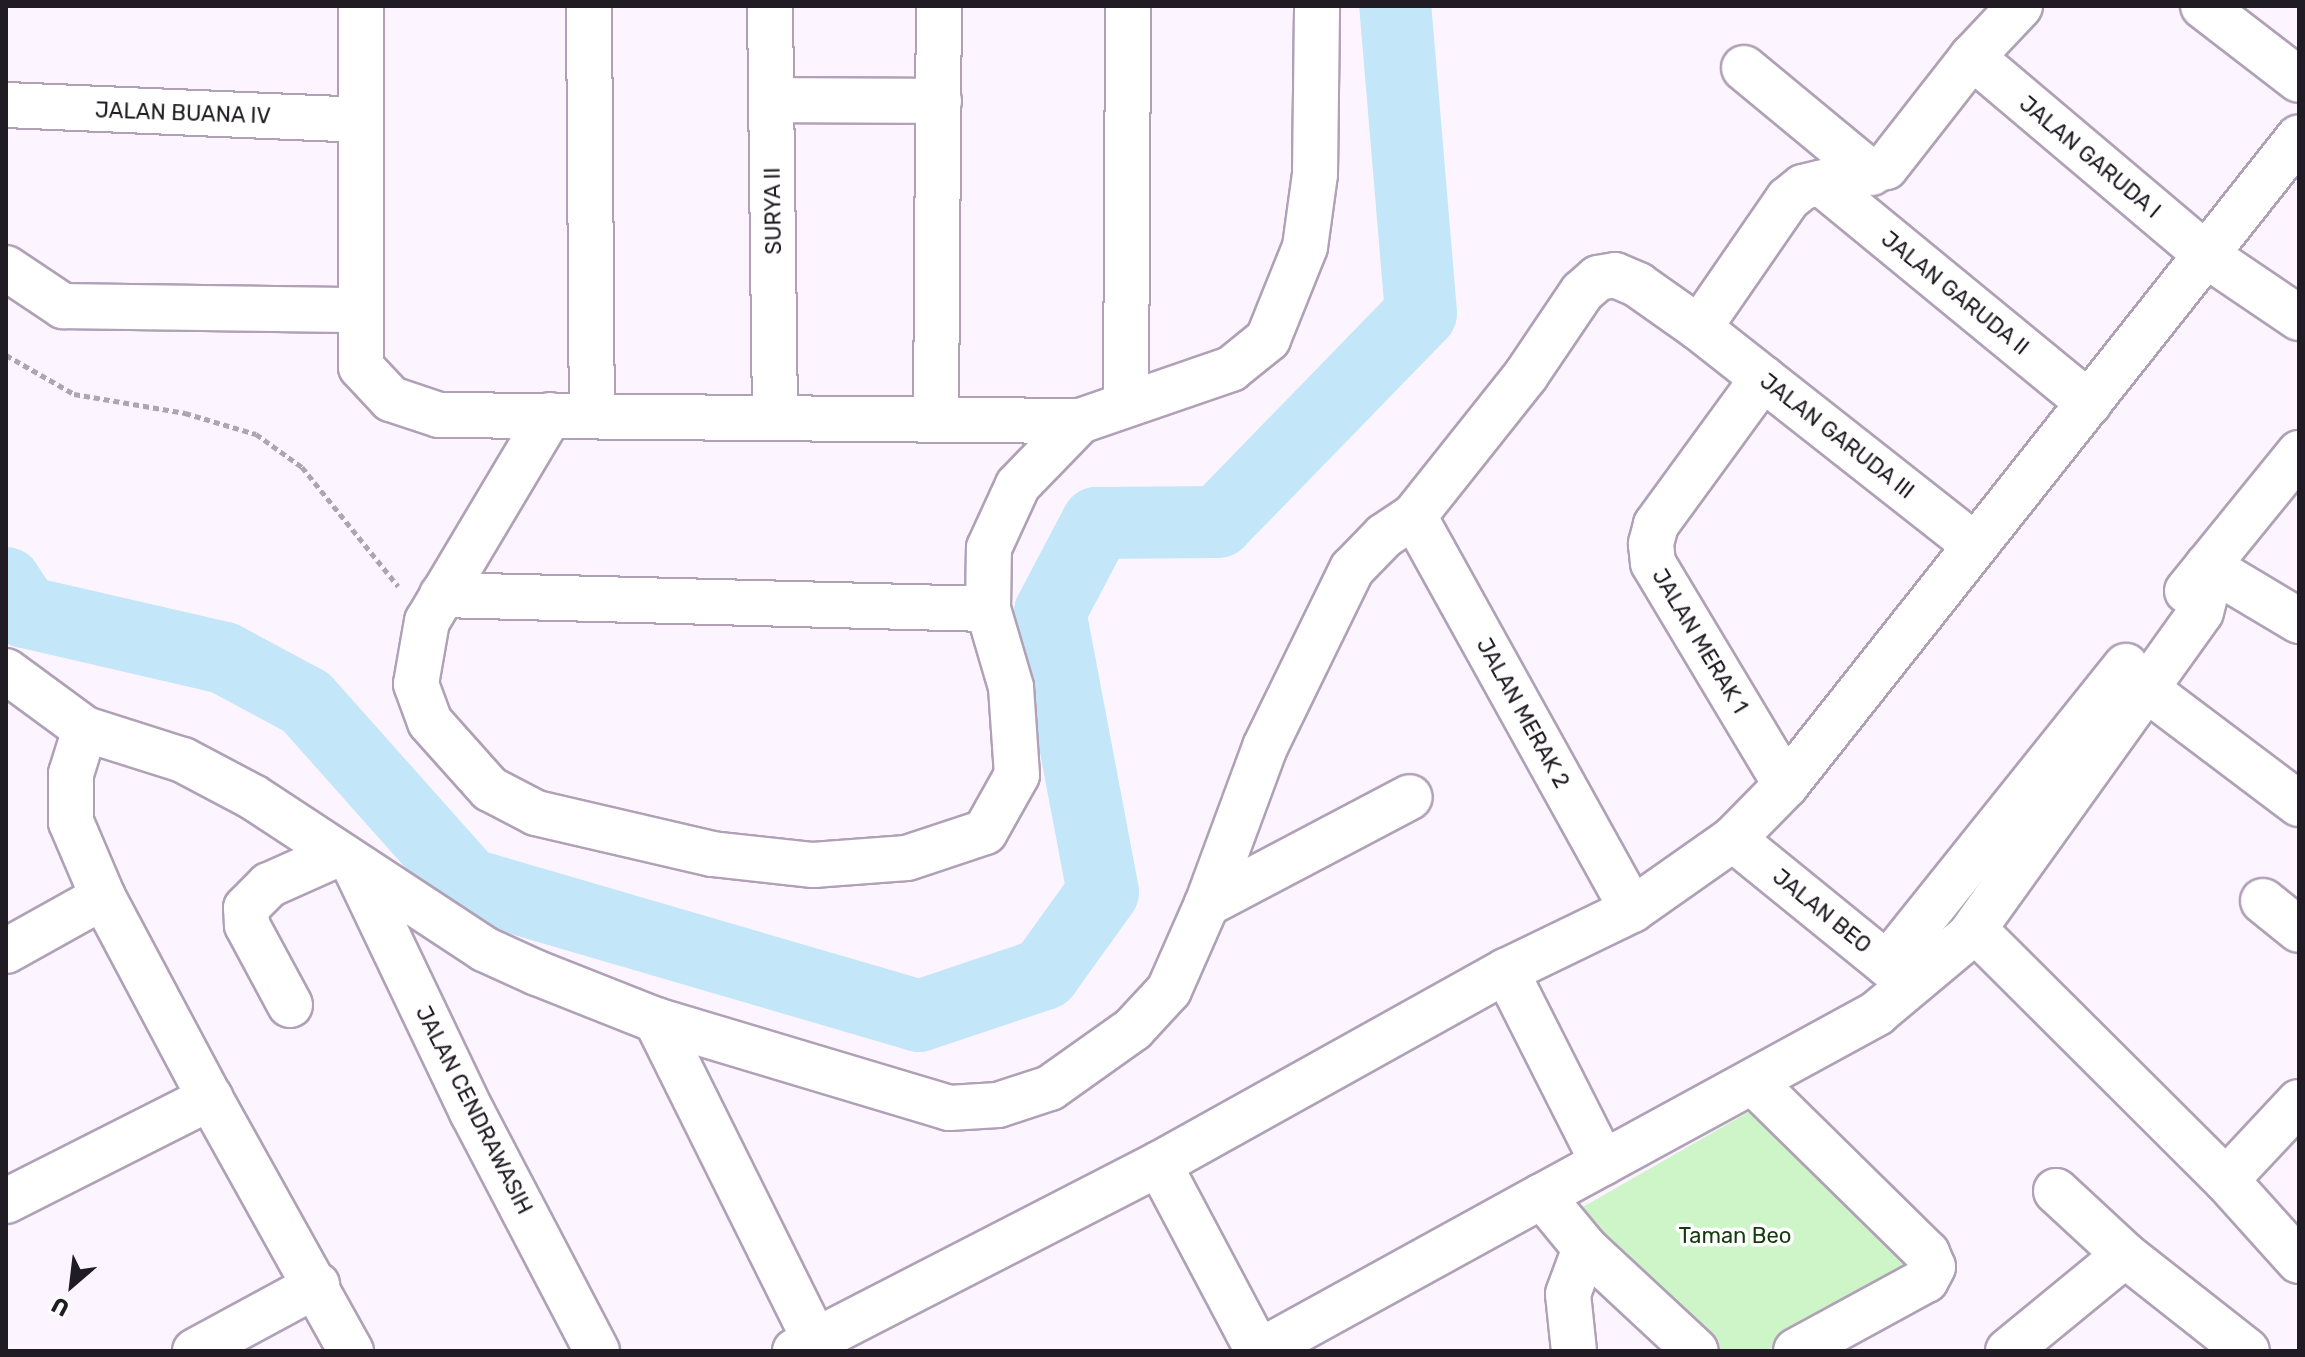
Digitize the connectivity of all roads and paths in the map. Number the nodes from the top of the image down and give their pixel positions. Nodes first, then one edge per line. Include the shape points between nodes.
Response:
1 (361, 6) edge
2 (589, 6) edge
3 (770, 6) edge
4 (939, 6) edge
5 (1128, 6) edge
6 (1317, 6) edge
7 (2020, 6) edge
8 (2203, 6) edge
9 (1972, 57) junction
10 (1744, 68) dead end
11 (2299, 80) edge
12 (772, 100) junction
13 (939, 101) junction
14 (6, 105) edge
15 (361, 120) junction
16 (2299, 137) edge
17 (1871, 173) junction
18 (1821, 183) junction
19 (2209, 257) junction
20 (6, 268) edge
21 (360, 310) junction
22 (2299, 318) edge
23 (1699, 328) junction
24 (6, 355) edge
25 (1763, 378) junction
26 (1126, 403) junction
27 (2089, 403) junction
28 (571, 415) junction
29 (775, 415) junction
30 (936, 416) junction
31 (1080, 421) junction
32 (2299, 453) edge
33 (1414, 516) junction
34 (1975, 545) junction
35 (2209, 570) junction
36 (434, 608) junction
37 (988, 609) junction
38 (2299, 621) edge
39 (6, 671) edge
40 (2145, 688) junction
41 (85, 729) junction
42 (1786, 785) junction
43 (1410, 797) dead end
44 (2299, 804) edge
45 (1733, 839) junction
46 (345, 861) junction
47 (103, 897) junction
48 (2263, 901) dead end
49 (1207, 904) junction
50 (1632, 910) junction
51 (2299, 930) edge
52 (1969, 936) junction
53 (6, 951) edge
54 (1506, 971) junction
55 (1899, 973) junction
56 (290, 1005) dead end
57 (656, 1020) junction
58 (1754, 1083) junction
59 (210, 1098) junction
60 (2299, 1102) edge
61 (1603, 1163) junction
62 (1159, 1164) junction
63 (2226, 1180) junction
64 (2056, 1191) dead end
65 (1542, 1196) junction
66 (6, 1201) edge
67 (1585, 1248) junction
68 (2125, 1255) junction
69 (2299, 1261) edge
70 (317, 1285) junction
71 (805, 1346) edge
72 (195, 1351) edge
73 (351, 1351) edge
74 (597, 1351) edge
75 (1259, 1351) edge
76 (1574, 1351) edge
77 (1696, 1351) edge
78 (1796, 1351) edge
79 (2008, 1351) edge
80 (2247, 1351) edge

1 - 15 street
2 - 28 street
3 - 12 street, SURYA II
4 - 13 street
5 - 26 street
6 - 26 street via 1315,174 1307,232 1268,339 1231,369
7 - 9 street
8 - 11 street
9 - 17 street via 1886,167
9 - 19 street, JALAN GARUDA I
10 - 17 street
12 - 13 street
12 - 29 street, SURYA II
13 - 30 street
14 - 15 street, JALAN BUANA IV
15 - 21 street
16 - 19 street
17 - 18 street
18 - 23 street via 1803,187 1788,199
18 - 27 street, JALAN GARUDA II
19 - 22 street, JALAN GARUDA I
19 - 27 street
20 - 21 street via 63,306
21 - 28 street via 361,367 391,399 439,415
23 - 25 street, JALAN GARUDA III
23 - 33 street, JALAN GARUDA III via 1638,285 1615,275 1598,278 1582,292 1526,375
24 - 36 path via 74,394 185,413 256,434 302,467
25 - 34 street, JALAN GARUDA III
25 - 42 street, JALAN MERAK 1 via 1656,525 1651,544 1653,563
26 - 31 street
27 - 34 street
28 - 29 street
28 - 36 street
29 - 30 street
30 - 31 street
31 - 37 street via 1018,485 989,548
32 - 35 street
33 - 49 street via 1384,536 1345,581 1265,747
33 - 50 street, JALAN MERAK 2
34 - 42 street
35 - 38 street
35 - 40 street via 2201,612
35 - 55 street
36 - 37 street
36 - 37 street via 416,684 425,709 461,763 490,789 536,813 712,854 813,865 907,858 985,832 1017,775 1011,687
39 - 41 street
40 - 44 street
40 - 52 street
41 - 46 street via 183,760 253,797
41 - 47 street via 71,774 71,822
42 - 45 street
43 - 49 street
45 - 50 street
45 - 55 street, JALAN BEO
46 - 56 street via 269,885 246,908 258,949
46 - 57 street via 484,949
46 - 74 street, JALAN CENDRAWASIH
47 - 53 street
47 - 59 street
48 - 51 street
49 - 57 street via 1169,990 1133,1029 1050,1088 998,1105 949,1108
50 - 54 street
52 - 55 street
52 - 63 street via 1983,938
54 - 61 street
54 - 62 street
55 - 58 street via 1877,1013
57 - 71 street
58 - 61 street
58 - 78 street via 1927,1253 1933,1267 1926,1280
59 - 66 street
59 - 70 street
60 - 63 street
61 - 65 street
62 - 71 street
62 - 75 street
63 - 69 street
64 - 68 street
65 - 67 street
65 - 75 street
67 - 76 street via 1568,1294
67 - 77 street
68 - 79 street
68 - 80 street
70 - 72 street
70 - 73 street

